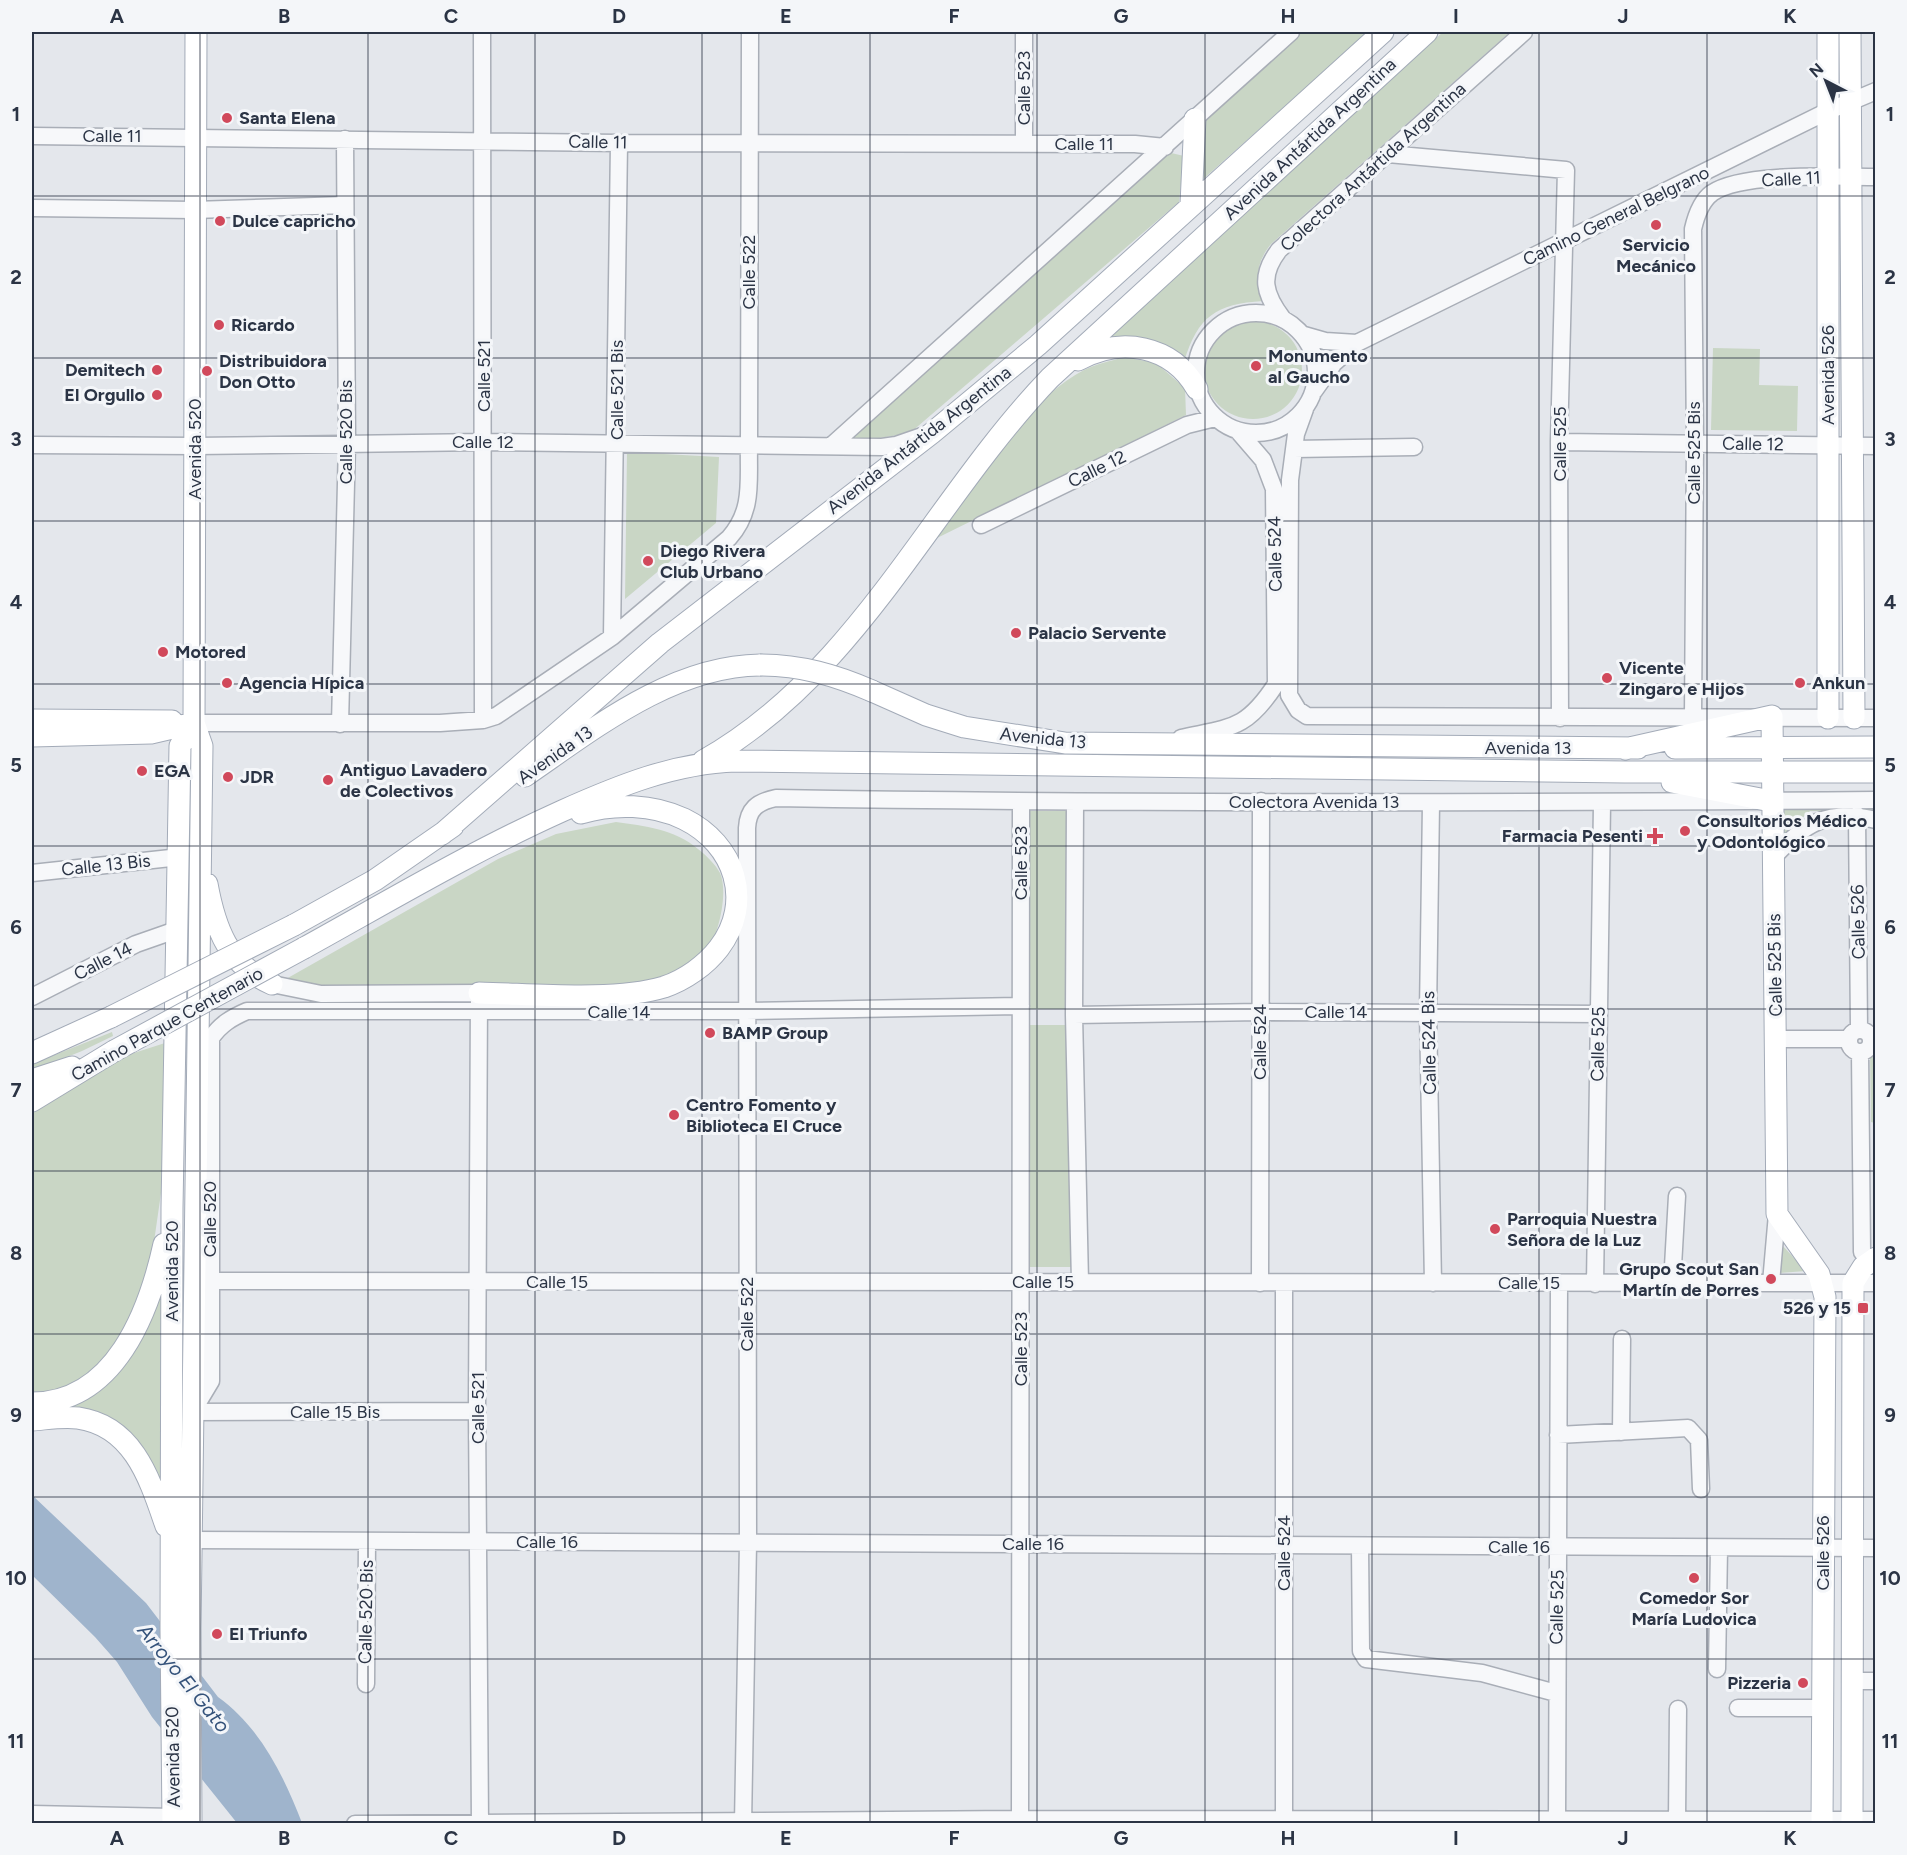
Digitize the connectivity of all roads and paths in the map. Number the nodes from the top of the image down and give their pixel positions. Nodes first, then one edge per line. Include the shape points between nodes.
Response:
1 (196, 32) edge
2 (482, 32) edge
3 (750, 32) edge
4 (1024, 32) edge
5 (1383, 32) edge
6 (1427, 32) edge
7 (1524, 32) edge
8 (1828, 32) edge
9 (1850, 32) edge
10 (1288, 33) edge
11 (1875, 91) edge
12 (1848, 104) junction
13 (1826, 112) junction
14 (1195, 119) junction
15 (32, 136) edge
16 (195, 136) junction
17 (345, 139) junction
18 (483, 140) junction
19 (619, 143) junction
20 (750, 143) junction
21 (1024, 144) junction
22 (1165, 147) junction
23 (1388, 154) junction
24 (1826, 177) junction
25 (1849, 177) junction
26 (1875, 177) edge
27 (1710, 194) joint
28 (1191, 204) junction
29 (345, 205) junction
30 (32, 208) edge
31 (194, 210) junction
32 (1562, 242) junction
33 (1283, 319) junction
34 (1304, 336) junction
35 (1357, 343) junction
36 (1050, 378) junction
37 (1197, 389) junction
38 (1314, 391) junction
39 (1305, 409) junction
40 (1215, 418) junction
41 (1238, 431) junction
42 (932, 433) junction
43 (347, 442) junction
44 (484, 442) junction
45 (617, 442) junction
46 (1559, 442) junction
47 (1695, 444) junction
48 (32, 445) edge
49 (1828, 445) junction
50 (195, 446) junction
51 (749, 446) junction
52 (831, 446) junction
53 (1851, 446) junction
54 (1875, 446) edge
55 (1414, 447) dead end
56 (1294, 449) junction
57 (981, 525) dead end
58 (612, 637) junction
59 (1693, 716) junction
60 (1772, 716) junction
61 (1560, 718) junction
62 (1828, 718) junction
63 (1854, 718) junction
64 (1875, 718) edge
65 (32, 720) edge
66 (483, 720) junction
67 (194, 723) junction
68 (340, 724) junction
69 (32, 736) edge
70 (1148, 745) junction
71 (1773, 745) junction
72 (1875, 747) edge
73 (1625, 749) junction
74 (697, 764) junction
75 (1625, 772) junction
76 (1772, 772) junction
77 (1875, 772) edge
78 (1875, 800) edge
79 (1261, 801) junction
80 (1771, 801) junction
81 (1021, 802) junction
82 (1075, 803) junction
83 (1431, 803) junction
84 (1602, 804) junction
85 (754, 807) joint
86 (1857, 815) junction
87 (549, 817) junction
88 (1875, 820) edge
89 (441, 834) junction
90 (199, 839) junction
91 (180, 857) junction
92 (1773, 858) junction
93 (32, 873) edge
94 (294, 925) joint
95 (176, 930) junction
96 (304, 948) joint
97 (272, 984) joint
98 (32, 998) edge
99 (479, 1003) junction
100 (1021, 1006) junction
101 (745, 1011) junction
102 (1260, 1012) junction
103 (1428, 1013) junction
104 (1599, 1014) junction
105 (1074, 1015) junction
106 (221, 1025) joint
107 (1776, 1039) junction
108 (1863, 1040) edge
109 (32, 1053) edge
110 (109, 1054) junction
111 (32, 1080) edge
112 (32, 1101) edge
113 (1677, 1196) dead end
114 (172, 1208) junction
115 (1777, 1214) junction
116 (1873, 1260) edge
117 (210, 1281) junction
118 (480, 1281) junction
119 (746, 1282) junction
120 (1021, 1282) junction
121 (1080, 1282) junction
122 (1260, 1282) junction
123 (1284, 1283) junction
124 (1433, 1283) junction
125 (1559, 1283) junction
126 (1771, 1283) junction
127 (1821, 1283) junction
128 (1853, 1283) junction
129 (1875, 1283) edge
130 (1595, 1284) junction
131 (1672, 1284) junction
132 (1623, 1339) dead end
133 (32, 1403) edge
134 (192, 1412) junction
135 (477, 1412) junction
136 (32, 1420) edge
137 (1621, 1432) junction
138 (1558, 1435) junction
139 (1701, 1490) dead end
140 (181, 1540) junction
141 (367, 1541) junction
142 (478, 1541) junction
143 (748, 1543) junction
144 (1022, 1544) junction
145 (1284, 1545) junction
146 (1360, 1546) junction
147 (1558, 1547) junction
148 (1719, 1548) junction
149 (1823, 1548) junction
150 (1851, 1548) junction
151 (1875, 1548) edge
152 (180, 1629) junction
153 (1717, 1669) dead end
154 (1851, 1681) junction
155 (1875, 1681) edge
156 (366, 1684) dead end
157 (1556, 1693) junction
158 (1738, 1708) dead end
159 (1823, 1708) junction
160 (1678, 1709) dead end
161 (32, 1814) edge
162 (1677, 1820) junction
163 (1875, 1820) edge
164 (179, 1821) edge
165 (1020, 1821) edge
166 (480, 1822) edge
167 (743, 1822) edge
168 (1284, 1822) edge
169 (1557, 1822) edge
170 (1822, 1822) edge
171 (1852, 1822) edge
172 (355, 1824) edge

1 - 16 main road, Avenida 520
2 - 18 street, Calle 521
3 - 20 street, Calle 522
4 - 21 street, Calle 523
5 - 28 main road, Avenida Antártida Argentina
6 - 36 main road, Avenida Antártida Argentina
7 - 23 street, Colectora Antártida Argentina
8 - 13 main road, Avenida 526
9 - 12 main road, Avenida 526
10 - 14 street
11 - 12 street, Camino General Belgrano
12 - 13 street, Camino General Belgrano
12 - 25 main road, Avenida 526
13 - 24 main road, Avenida 526
13 - 32 street, Camino General Belgrano
14 - 22 street
14 - 28 main road
15 - 16 street, Calle 11
16 - 17 street, Calle 11
16 - 31 main road, Avenida 520
17 - 18 street, Calle 11
17 - 29 street, Calle 520 Bis
18 - 19 street, Calle 11
18 - 44 street, Calle 521
19 - 20 street, Calle 11
19 - 45 street, Calle 521 Bis
20 - 21 street, Calle 11
20 - 51 street, Calle 522
21 - 22 street, Calle 11
22 - 52 street
23 - 32 street, Calle 525 via 1566,170
23 - 33 street, Colectora Antártida Argentina via 1270,262 1265,275 1268,291
24 - 25 street, Calle 11
24 - 27 street, Calle 11 via 1742,181
24 - 49 main road, Avenida 526
25 - 26 street, Calle 11
25 - 53 main road, Avenida 526
27 - 47 street, Calle 525 Bis via 1697,212 1693,229
28 - 42 main road, Avenida Antártida Argentina via 1038,345
29 - 31 street
29 - 43 street, Calle 520 Bis
30 - 31 street
31 - 50 main road, Avenida 520
32 - 35 street, Camino General Belgrano
32 - 46 street, Calle 525
33 - 34 street
33 - 37 street via 1261,313 1238,315 1218,326 1203,344 1196,366
34 - 35 street, Camino General Belgrano
34 - 38 street via 1315,362
35 - 38 street, Camino General Belgrano via 1334,363
36 - 37 main road via 1094,351 1139,346 1181,367
36 - 74 main road, Avenida Antártida Argentina via 1015,416 837,651 741,739
37 - 40 street
38 - 39 street
39 - 41 street via 1276,431
39 - 56 street, Calle 524
40 - 41 street
40 - 57 street, Calle 12 via 1187,425
41 - 70 street, Calle 524 via 1263,460 1274,489 1276,684 1260,709 1237,724
42 - 52 street, Calle 12 via 896,445
42 - 89 main road, Avenida Antártida Argentina via 660,643
43 - 44 street, Calle 12
43 - 50 street, Calle 12
43 - 68 street, Calle 520 Bis
44 - 45 street, Calle 12
44 - 66 street, Calle 521
45 - 51 street, Calle 12
45 - 58 street, Calle 521 Bis
46 - 47 street, Calle 12
46 - 61 street, Calle 525
47 - 49 street, Calle 12
47 - 59 street, Calle 525 Bis
48 - 50 street, Calle 12
49 - 53 street, Calle 12
49 - 62 main road, Avenida 526
50 - 67 main road, Avenida 520
51 - 52 street, Calle 12
51 - 58 street, Calle 522 via 747,512 741,524
53 - 54 street, Calle 12
53 - 63 main road, Avenida 526
55 - 56 street
56 - 61 street, Calle 524 via 1290,480 1289,695 1298,711 1314,718
58 - 66 street via 515,704
59 - 60 street
59 - 61 street
60 - 62 street
60 - 71 main road, Calle 525 Bis
60 - 73 main road
62 - 63 street
63 - 64 street
65 - 67 main road via 151,718
66 - 68 street
67 - 68 street
67 - 69 main road via 151,733
67 - 90 main road, Avenida 520 via 202,746
67 - 91 main road, Avenida 520 via 180,746
70 - 73 main road, Avenida 13
70 - 89 main road, Avenida 13, bridge via 1013,737 945,722 823,672 760,665 721,670 648,697 600,725
71 - 72 main road, Avenida 13
71 - 73 main road, Avenida 13
71 - 76 main road, Calle 525 Bis
74 - 75 main road, Avenida 13 via 736,761
74 - 87 main road, Avenida 13 via 630,783
75 - 76 main road, Avenida 13
75 - 80 main road
76 - 77 main road, Avenida 13
76 - 80 main road, Calle 525 Bis
78 - 80 street, Colectora Avenida 13
79 - 82 street, Colectora Avenida 13
79 - 83 street, Colectora Avenida 13
79 - 102 street, Calle 524
80 - 84 street, Colectora Avenida 13
80 - 92 main road, Calle 525 Bis
81 - 82 street, Colectora Avenida 13
81 - 85 street, Colectora Avenida 13 via 776,798
81 - 100 street, Calle 523
82 - 105 street
83 - 84 street, Colectora Avenida 13
83 - 103 street, Calle 524 Bis
84 - 104 street, Calle 525
85 - 101 street, Calle 522 via 748,815
86 - 88 street
86 - 92 street via 1824,819 1811,825 1795,834
86 - 108 street, Calle 526
87 - 96 main road, Avenida 13
87 - 99 main road via 621,806 684,819 718,847 733,870 738,900 734,925 711,959 665,987
89 - 94 main road, Avenida 13 via 375,880
90 - 97 main road via 209,897 223,942 239,963
90 - 134 main road, Avenida 520
91 - 93 street, Calle 13 Bis
91 - 95 main road, Avenida 520
92 - 107 main road, Calle 525 Bis
94 - 109 main road, Camino Parque Centenario, bridge
95 - 98 street, Calle 14 via 136,944
95 - 114 main road, Avenida 520
96 - 110 main road, Camino Parque Centenario, bridge
97 - 99 street, Calle 14 via 321,994
99 - 101 street, Calle 14
99 - 106 street, Calle 14 via 247,1011
99 - 118 street, Calle 521
100 - 101 street, Calle 14
100 - 120 street, Calle 523
101 - 119 street, Calle 522
102 - 103 street, Calle 14
102 - 105 street, Calle 14
102 - 122 street, Calle 524
103 - 104 street, Calle 14
103 - 124 street, Calle 524 Bis
104 - 130 street, Calle 525
105 - 121 street
106 - 117 street, Calle 520 via 211,1038 210,1053
107 - 108 street
107 - 115 main road, Calle 525 Bis
108 - 116 street, Calle 526 via 1862,1252
110 - 111 main road
110 - 112 main road, Camino Parque Centenario
113 - 131 street
114 - 133 main road via 147,1303 122,1351 80,1391
114 - 140 main road, Avenida 520
115 - 126 street, Calle 525 Bis
115 - 127 main road via 1819,1274
116 - 128 main road
117 - 118 street, Calle 15
117 - 134 street, Calle 520 via 211,1381
118 - 119 street, Calle 15
118 - 135 street, Calle 521
119 - 120 street, Calle 15
119 - 143 street, Calle 522
120 - 121 street, Calle 15
120 - 144 street, Calle 523
121 - 122 street, Calle 15
122 - 123 street, Calle 15
123 - 124 street, Calle 15
123 - 145 street, Calle 524
124 - 125 street, Calle 15
125 - 130 street, Calle 15
125 - 138 street, Calle 525
126 - 127 street, Calle 15
126 - 131 street, Calle 15
127 - 128 street, Calle 15
127 - 149 main road, Calle 526 via 1825,1297
128 - 129 street, Calle 15
128 - 150 main road, Calle 526
130 - 131 street, Calle 15
132 - 137 street
134 - 135 street, Calle 15 Bis
134 - 140 main road, Avenida 520
135 - 142 street, Calle 521
136 - 140 main road via 75,1418 113,1430 144,1468
137 - 138 street
137 - 139 street via 1688,1428 1700,1440
138 - 147 street, Calle 525
140 - 141 street, Calle 16
140 - 152 main road, Avenida 520
141 - 142 street, Calle 16
141 - 156 street, Calle 520 Bis
142 - 143 street, Calle 16
142 - 166 street, Calle 521
143 - 144 street, Calle 16
143 - 167 street, Calle 522
144 - 145 street, Calle 16
144 - 165 street, Calle 523
145 - 146 street, Calle 16
145 - 168 street, Calle 524
146 - 147 street, Calle 16
146 - 157 street via 1361,1651 1366,1659 1482,1673
147 - 148 street, Calle 16
147 - 157 street, Calle 525
148 - 149 street, Calle 16
148 - 153 street
149 - 150 street, Calle 16
149 - 159 main road, Calle 526
150 - 151 street, Calle 16
150 - 154 main road, Calle 526
152 - 164 main road, Avenida 520 via 173,1753
152 - 164 main road, Avenida 520 via 191,1774
154 - 155 street
154 - 171 main road, Calle 526
157 - 169 street, Calle 525
158 - 159 street
159 - 170 main road, Calle 526
160 - 162 street
161 - 164 street
162 - 169 street
162 - 170 street
163 - 171 street
165 - 167 street
165 - 168 street
166 - 167 street
166 - 172 street
168 - 169 street
170 - 171 street

